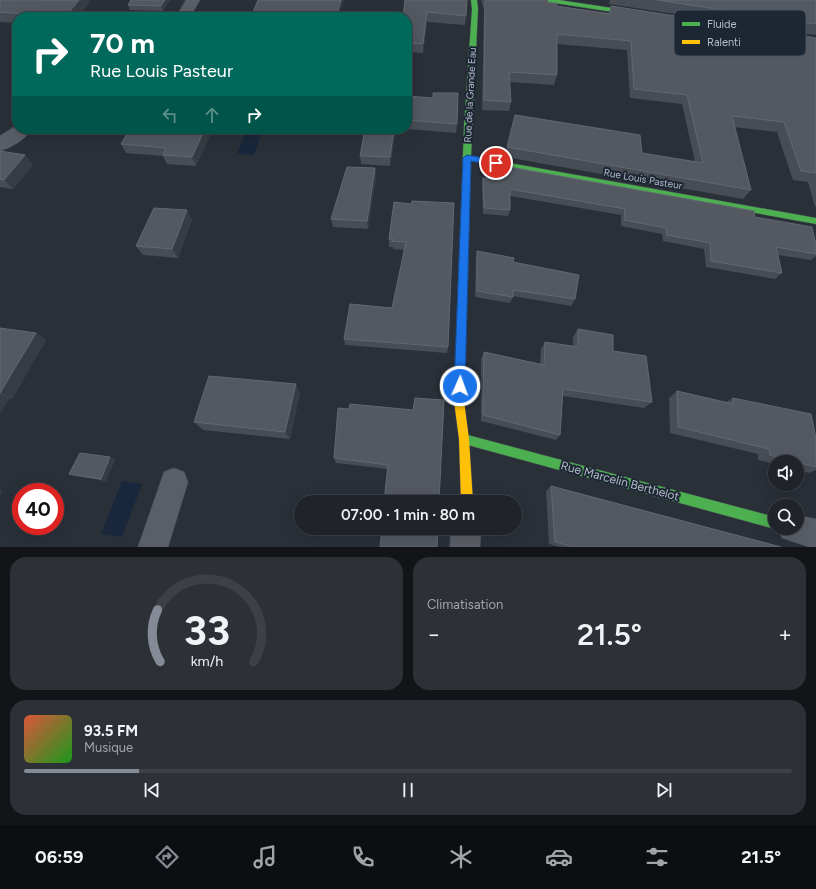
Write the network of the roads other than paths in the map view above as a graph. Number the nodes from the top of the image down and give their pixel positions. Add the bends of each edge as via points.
1 (192, 0) edge
2 (474, 0) edge
3 (548, 0) edge
4 (186, 12) edge
5 (650, 16) edge
6 (16, 134) edge
7 (0, 145) edge
8 (467, 158) junction
9 (816, 221) edge
10 (464, 439) junction
11 (174, 482) dead end
12 (466, 495) edge
13 (768, 521) edge
14 (804, 531) edge
15 (816, 534) edge
16 (466, 535) edge
17 (153, 547) edge
18 (466, 547) edge

1 - 4 street
2 - 8 street, Rue de la Grande Eau
3 - 5 street
6 - 7 street
8 - 9 street, Rue Louis Pasteur
8 - 10 street, Rue de la Grande Eau via 459,401
10 - 12 street, Rue de la Grande Eau
10 - 13 street, Rue Marcelin Berthelot
11 - 17 street
14 - 15 street
16 - 18 street

